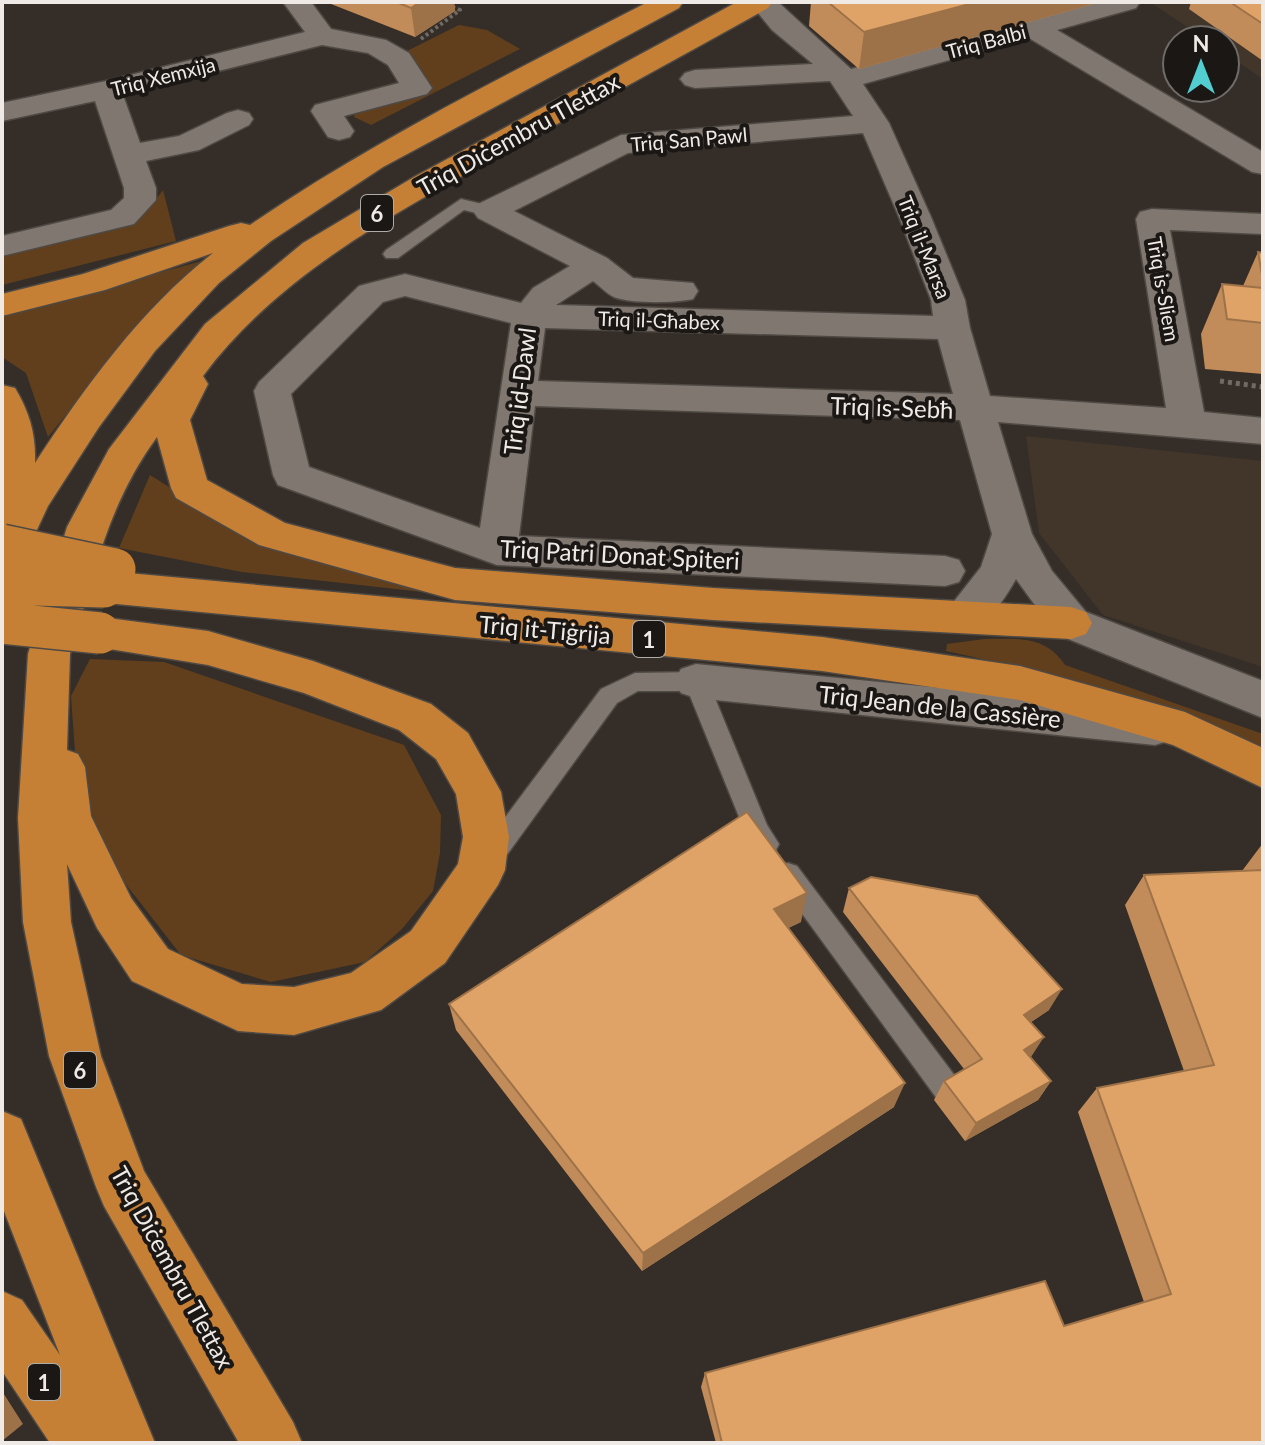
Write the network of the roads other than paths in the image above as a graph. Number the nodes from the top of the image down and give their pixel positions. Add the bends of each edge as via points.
1 (297, 2) edge
2 (669, 2) edge
3 (1126, 2) edge
4 (765, 8) edge
5 (1033, 28) junction
6 (322, 36) junction
7 (840, 76) junction
8 (695, 79) dead end
9 (106, 90) junction
10 (2, 112) edge
11 (238, 119) dead end
12 (874, 123) junction
13 (339, 131) dead end
14 (129, 155) junction
15 (1263, 165) edge
16 (489, 211) junction
17 (288, 212) junction
18 (1263, 224) edge
19 (2, 246) edge
20 (392, 254) dead end
21 (595, 265) junction
22 (371, 294) joint
23 (2, 305) edge
24 (950, 314) junction
25 (529, 316) junction
26 (217, 332) junction
27 (520, 393) junction
28 (2, 397) edge
29 (978, 410) junction
30 (1187, 422) junction
31 (1263, 431) edge
32 (1012, 534) junction
33 (2, 545) edge
34 (497, 550) junction
35 (2, 562) edge
36 (945, 571) dead end
37 (110, 578) junction
38 (2, 584) edge
39 (962, 618) junction
40 (2, 623) edge
41 (1071, 623) junction
42 (49, 654) junction
43 (696, 681) junction
44 (1263, 700) edge
45 (1185, 730) junction
46 (1263, 769) edge
47 (481, 870) junction
48 (948, 1090) edge
49 (2, 1138) edge
50 (2, 1320) edge
51 (85, 1443) edge
52 (125, 1443) edge
53 (272, 1443) edge

1 - 6 street
2 - 17 highway, Triq Diċembru Tlettax / 6
3 - 5 street, Triq Balbi
4 - 7 street, Triq il-Marsa
4 - 26 highway, Triq Diċembru Tlettax / 6 via 425,184 315,250
5 - 7 street, Triq Balbi
5 - 15 street
6 - 9 street, Triq Xemxija
6 - 13 street via 376,46 399,59 417,88 326,111
7 - 8 street, Triq Balbi
7 - 12 street, Triq il-Marsa
9 - 10 street, Triq Xemxija
9 - 14 street
11 - 14 street via 188,143
12 - 16 street, Triq San Pawl via 621,144
12 - 24 street, Triq il-Marsa
14 - 19 street via 145,186 140,200 122,217
16 - 20 lane, Triq San Pawl via 461,204
16 - 21 street, Triq il-Għabex
17 - 23 highway via 173,257
17 - 35 highway, Triq Diċembru Tlettax / 6 via 206,277 145,339 46,474
18 - 30 street, Triq is-Sliem via 1152,219
21 - 24 street, Triq il-Għabex via 625,289
21 - 25 street, Triq id-Dawl via 545,296
22 - 25 street, Triq il-Għabex via 405,285
22 - 34 street, Triq Patri Donat Spiteri via 272,391 292,475
24 - 25 street, Triq il-Għabex
24 - 29 street, Triq il-Marsa
25 - 27 street, Triq id-Dawl
26 - 39 highway via 171,420 190,488 273,535 455,584
26 - 42 highway, Triq Diċembru Tlettax / 6 via 128,449 87,527
27 - 29 street, Triq is-Sebħ
27 - 34 street, Triq id-Dawl
28 - 35 highway via 17,434 16,480
29 - 30 street, Triq is-Sebħ
29 - 32 street, Triq il-Marsa
30 - 31 street, Triq is-Sebħ
32 - 39 street via 999,573
32 - 41 street, Triq il-Marsa via 1038,582
33 - 37 highway, bridge
34 - 36 street, Triq Patri Donat Spiteri
37 - 38 highway, Triq it-Tiġrija / 1, bridge
37 - 45 highway, Triq it-Tiġrija / 1 via 268,603 822,654 1020,683
39 - 41 highway
40 - 47 highway, bridge via 208,648 313,678 415,717 452,746 478,792 486,837
41 - 44 street
42 - 47 highway via 68,816 114,913 150,965 238,1007 294,1011 363,993 428,947
42 - 53 highway, Triq Diċembru Tlettax / 6 via 41,818 47,922 75,1056 123,1187
43 - 45 street, Triq Jean de la Cassière
43 - 47 lane via 635,682 609,696
43 - 48 lane via 757,831
45 - 46 highway, Triq it-Tiġrija / 1
49 - 52 highway
50 - 51 highway, 1

